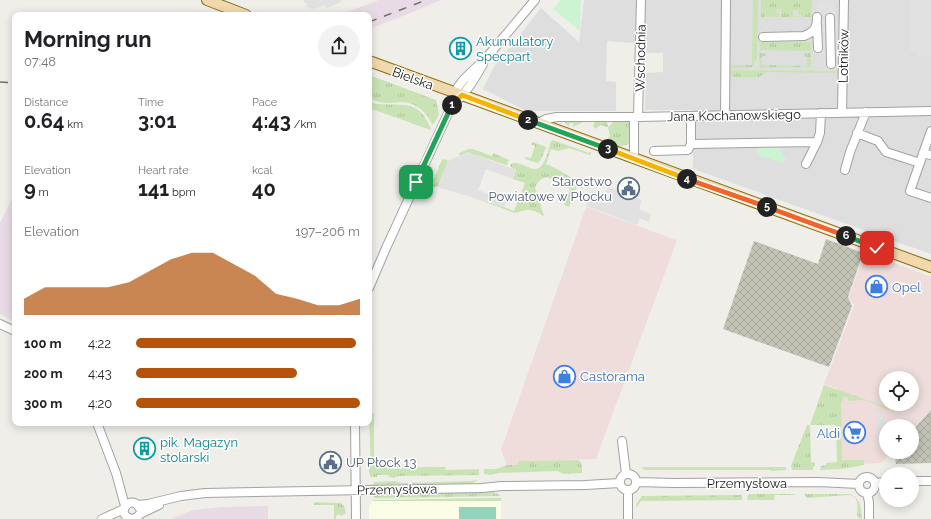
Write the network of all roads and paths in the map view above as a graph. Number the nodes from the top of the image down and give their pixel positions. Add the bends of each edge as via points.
1 (207, 0) edge
2 (535, 0) edge
3 (641, 0) edge
4 (726, 0) edge
5 (844, 0) edge
6 (238, 12) edge
7 (830, 18) dead end
8 (763, 37) dead end
9 (818, 48) dead end
10 (372, 63) edge
11 (831, 64) dead end
12 (459, 94) junction
13 (931, 111) edge
14 (866, 112) junction
15 (821, 113) junction
16 (842, 113) junction
17 (725, 115) junction
18 (690, 116) junction
19 (557, 117) junction
20 (636, 117) junction
21 (538, 123) junction
22 (551, 128) junction
23 (931, 131) edge
24 (857, 133) junction
25 (817, 142) junction
26 (691, 144) junction
27 (654, 150) dead end
28 (927, 154) edge
29 (634, 159) junction
30 (920, 163) junction
31 (806, 164) dead end
32 (845, 170) dead end
33 (931, 198) edge
34 (931, 267) edge
35 (372, 281) edge
36 (0, 324) edge
37 (12, 330) edge
38 (98, 426) edge
39 (355, 426) edge
40 (622, 441) dead end
41 (626, 474) junction
42 (919, 481) edge
43 (931, 481) edge
44 (636, 482) junction
45 (620, 483) junction
46 (875, 483) junction
47 (879, 483) edge
48 (859, 484) junction
49 (356, 490) junction
50 (628, 490) junction
51 (867, 493) junction
52 (131, 512) edge
53 (102, 519) edge
54 (112, 519) edge
55 (356, 519) edge
56 (628, 519) edge
57 (869, 519) edge

1 - 6 main road
2 - 12 street via 487,57 464,79 458,87
3 - 20 street, Wschodnia
4 - 17 street
5 - 16 street, Lotników
7 - 11 street
8 - 9 street via 804,36 812,32 817,21
10 - 12 main road, Bielska
12 - 21 main road, Bielska
12 - 35 street
13 - 14 street, Jana Kochanowskiego
14 - 16 street, Jana Kochanowskiego
14 - 24 street
15 - 16 street, Jana Kochanowskiego
15 - 17 street, Jana Kochanowskiego
15 - 25 street
17 - 18 street, Jana Kochanowskiego
18 - 20 street, Jana Kochanowskiego
18 - 26 street
19 - 20 street, Jana Kochanowskiego
19 - 21 street, Jana Kochanowskiego
19 - 22 street
20 - 29 street, Wschodnia
21 - 22 main road, Bielska
22 - 29 main road, Bielska
23 - 28 street
24 - 30 street via 878,141 886,152
24 - 32 street
25 - 26 street
25 - 31 street
26 - 27 street via 688,150
28 - 30 street
29 - 34 main road, Bielska
30 - 33 street via 910,191
36 - 37 street
38 - 52 street
39 - 49 street
40 - 41 street
41 - 44 street via 632,475
41 - 45 street
42 - 43 street
44 - 48 street, Przemysłowa
44 - 50 street via 634,488
45 - 49 street, Przemysłowa
45 - 50 street
46 - 47 street
46 - 48 street via 867,477 860,480
46 - 51 street via 874,490
48 - 51 street via 861,491
49 - 52 street, Przemysłowa via 205,493 181,496
49 - 55 street
50 - 56 street
51 - 57 street
52 - 53 street, Przemysłowa
52 - 54 street, Przemysłowa

